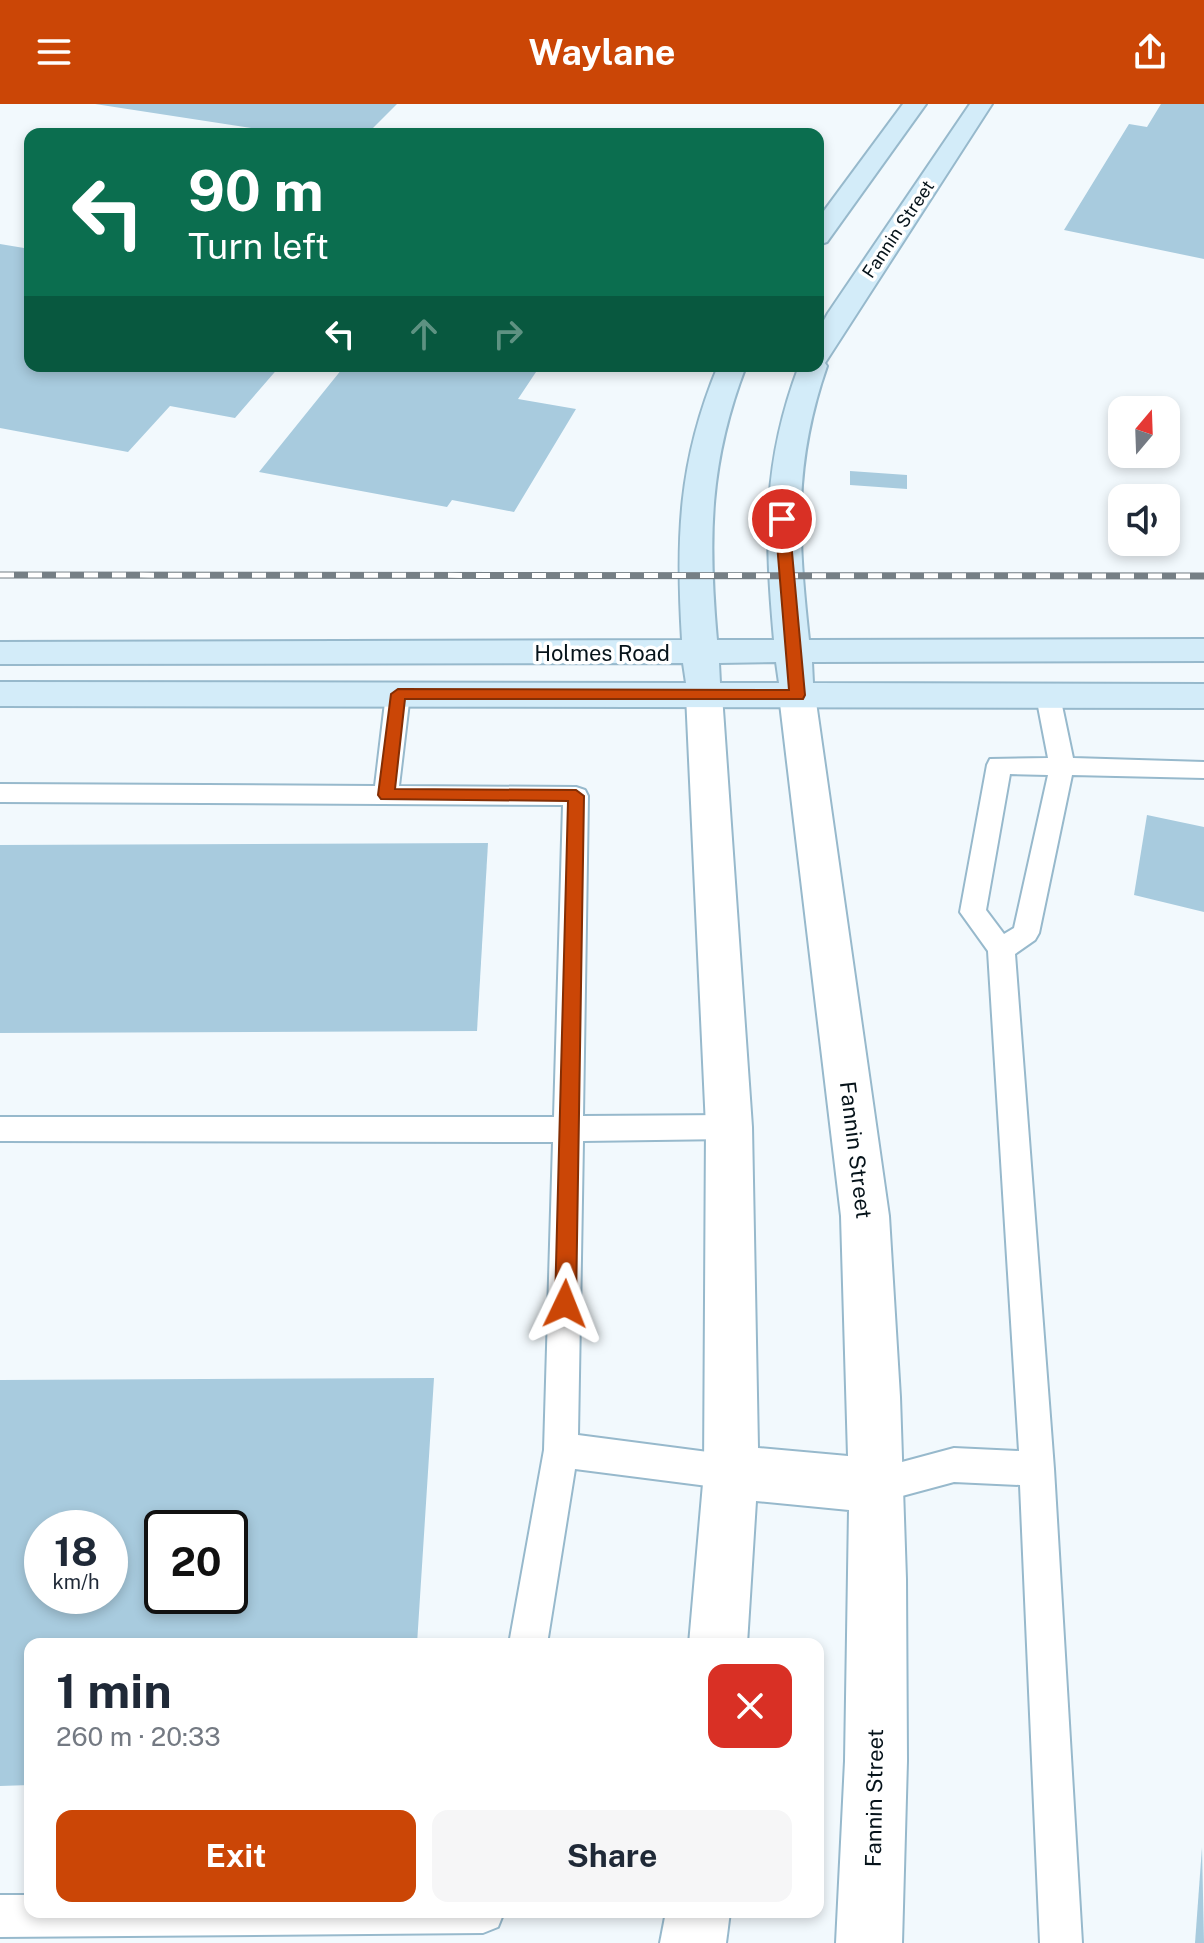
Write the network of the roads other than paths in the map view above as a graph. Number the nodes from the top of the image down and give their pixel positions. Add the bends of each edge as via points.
1 (915, 104) edge
2 (981, 104) edge
3 (853, 190) junction
4 (917, 201) junction
5 (824, 229) edge
6 (824, 345) edge
7 (730, 372) edge
8 (811, 372) edge
9 (1204, 650) edge
10 (794, 652) junction
11 (0, 653) edge
12 (702, 674) junction
13 (0, 694) edge
14 (398, 694) junction
15 (797, 695) junction
16 (1048, 696) junction
17 (1204, 696) edge
18 (1062, 766) junction
19 (1204, 770) edge
20 (0, 793) edge
21 (386, 795) junction
22 (1001, 949) junction
23 (729, 1127) junction
24 (0, 1129) edge
25 (570, 1130) junction
26 (561, 1450) junction
27 (1037, 1469) junction
28 (731, 1472) junction
29 (876, 1486) junction
30 (529, 1638) edge
31 (718, 1638) edge
32 (0, 1916) edge
33 (24, 1916) edge
34 (697, 1918) edge
35 (693, 1943) edge
36 (869, 1943) edge
37 (1061, 1943) edge

1 - 3 main road
2 - 4 main road, Fannin Street
3 - 4 main road
3 - 5 main road
4 - 6 main road, Fannin Street
7 - 12 main road via 709,426 694,509
8 - 10 main road, Fannin Street via 792,426 782,485
9 - 10 main road, Holmes Road
10 - 12 main road, Holmes Road
10 - 15 main road, Fannin Street
11 - 12 main road, Holmes Road
12 - 14 main road, Holmes Road
12 - 15 main road, Holmes Road
12 - 23 street
13 - 14 main road, Holmes Road
14 - 21 lane
15 - 16 main road, Holmes Road
15 - 29 street, Fannin Street via 865,1216
16 - 17 main road, Holmes Road
16 - 18 lane
18 - 19 lane
18 - 22 lane via 1026,933
18 - 22 lane via 999,765 973,912
20 - 21 lane
21 - 25 lane via 576,796
22 - 27 lane
23 - 25 lane
23 - 28 street
24 - 25 lane
25 - 26 lane
26 - 28 lane
26 - 30 lane
27 - 29 lane via 954,1465
27 - 37 lane
28 - 29 street
28 - 31 street
29 - 36 street, Fannin Street
32 - 33 lane
34 - 35 street

